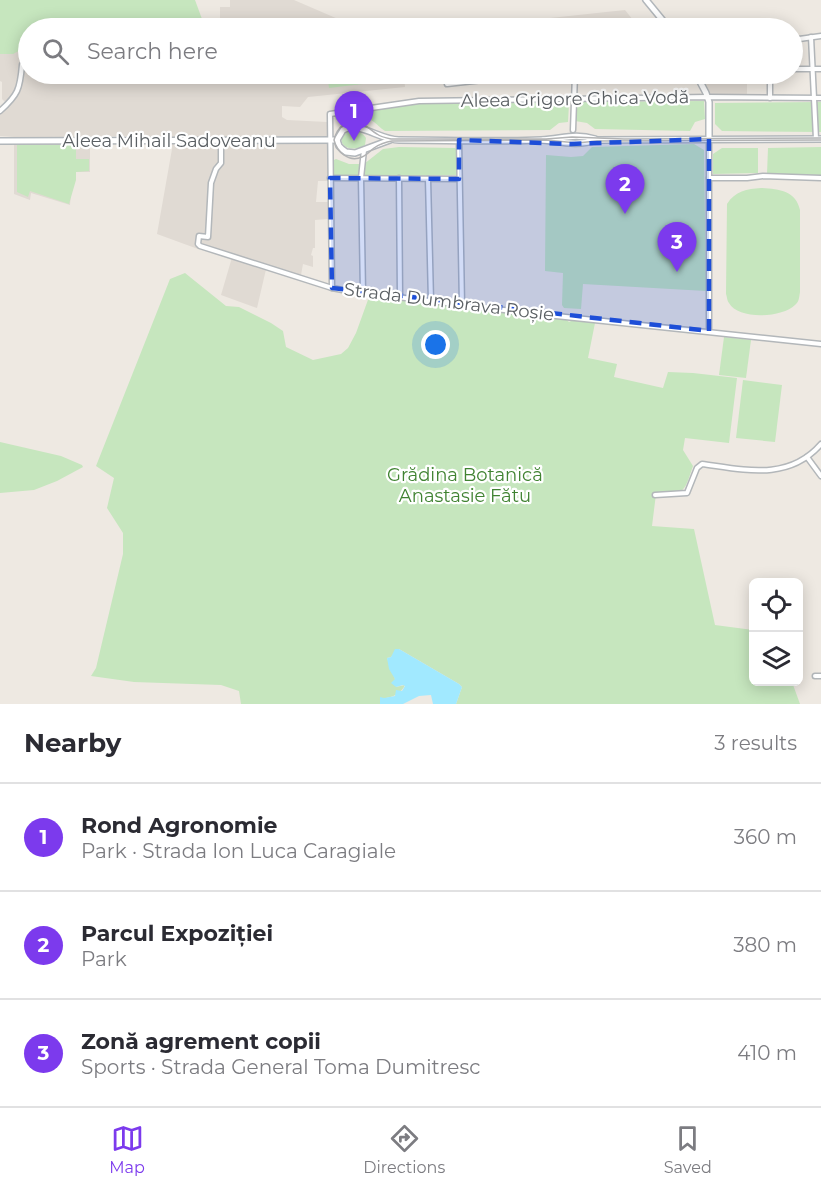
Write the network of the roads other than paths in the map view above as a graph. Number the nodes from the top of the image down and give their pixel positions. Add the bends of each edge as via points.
1 (646, 0) edge
2 (661, 18) edge
3 (821, 36) edge
4 (811, 37) junction
5 (803, 38) edge
6 (803, 69) edge
7 (812, 69) junction
8 (821, 69) edge
9 (21, 84) edge
10 (574, 84) edge
11 (701, 84) edge
12 (770, 84) edge
13 (708, 97) junction
14 (770, 98) junction
15 (814, 98) junction
16 (821, 98) edge
17 (573, 100) junction
18 (0, 111) edge
19 (573, 130) dead end
20 (365, 131) junction
21 (819, 139) edge
22 (330, 140) junction
23 (337, 140) junction
24 (391, 140) junction
25 (459, 140) junction
26 (709, 140) junction
27 (0, 141) edge
28 (221, 141) junction
29 (365, 150) junction
30 (330, 178) junction
31 (361, 178) junction
32 (399, 178) junction
33 (709, 178) junction
34 (821, 178) edge
35 (428, 179) junction
36 (459, 179) junction
37 (332, 288) junction
38 (363, 293) junction
39 (400, 297) junction
40 (431, 301) junction
41 (462, 305) junction
42 (709, 332) junction
43 (821, 344) edge
44 (821, 444) edge
45 (807, 458) junction
46 (821, 476) edge
47 (655, 495) dead end

1 - 2 main road
3 - 4 street
4 - 5 street
4 - 7 street
6 - 7 street
7 - 8 street
7 - 15 street
9 - 18 street
10 - 17 street
11 - 13 main road
12 - 14 street
13 - 14 street, Aleea Grigore Ghica Vodă
13 - 17 street, Aleea Grigore Ghica Vodă
13 - 26 main road
14 - 15 street, Aleea Grigore Ghica Vodă
15 - 16 street, Aleea Grigore Ghica Vodă
15 - 21 street
17 - 19 street
17 - 22 street, Aleea Grigore Ghica Vodă via 419,101 330,114
20 - 23 main road via 346,128
20 - 24 main road, Aleea Grigore Ghica Vodă
20 - 29 main road via 370,139
21 - 26 main road, Aleea Grigore Ghica Vodă
22 - 23 main road, Aleea Mihail Sadoveanu
22 - 28 main road, Aleea Mihail Sadoveanu
22 - 30 street
23 - 29 main road via 346,152
24 - 25 main road, Aleea Grigore Ghica Vodă
24 - 29 main road, Aleea Grigore Ghica Vodă
25 - 26 main road, Aleea Grigore Ghica Vodă via 579,136 597,140
25 - 36 street
26 - 33 street
27 - 28 main road, Aleea Mihail Sadoveanu
28 - 37 street, Strada Dumbrava Roșie via 220,163 211,183 208,237 199,236 198,244
29 - 31 street
30 - 31 street
30 - 37 street
31 - 32 street
31 - 38 street
32 - 35 street
32 - 39 street
33 - 34 street
33 - 42 street
35 - 36 street
35 - 40 street
36 - 41 street
37 - 38 street, Strada Dumbrava Roșie
38 - 39 street, Strada Dumbrava Roșie
39 - 40 street, Strada Dumbrava Roșie
40 - 41 street, Strada Dumbrava Roșie
41 - 42 street, Strada Dumbrava Roșie
42 - 43 street, Strada Dumbrava Roșie
44 - 45 street
45 - 46 street
45 - 47 street via 766,471 702,464 687,493

